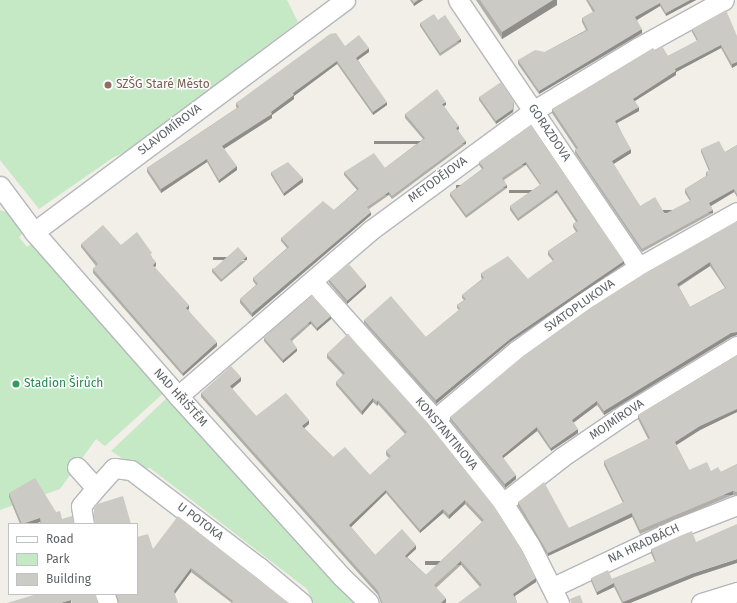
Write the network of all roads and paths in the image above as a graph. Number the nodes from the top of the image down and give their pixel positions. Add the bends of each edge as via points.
1 (345, 0) edge
2 (458, 0) edge
3 (724, 0) edge
4 (533, 111) junction
5 (0, 186) edge
6 (737, 212) edge
7 (34, 232) junction
8 (639, 266) junction
9 (312, 281) junction
10 (737, 346) edge
11 (178, 396) junction
12 (434, 419) junction
13 (77, 467) dead end
14 (96, 488) junction
15 (503, 502) junction
16 (737, 505) edge
17 (84, 523) edge
18 (737, 592) edge
19 (556, 595) edge
20 (302, 603) edge
21 (369, 603) edge
22 (701, 603) edge

1 - 7 street, SLAVOMÍROVA
2 - 4 street, GORAZDOVA
3 - 4 street, METODĚJOVA via 637,48
4 - 8 street, GORAZDOVA
4 - 9 street, METODĚJOVA via 371,230
5 - 7 street, NAD HŘIŠTĚM
6 - 8 street, SVATOPLUKOVA
7 - 11 street, NAD HŘIŠTĚM
8 - 12 street, SVATOPLUKOVA via 516,351
9 - 11 street, METODĚJOVA
9 - 12 street, KONSTANTINOVA
10 - 15 street, MOJMÍROVA via 625,414
11 - 21 street, NAD HŘIŠTĚM via 342,577
12 - 15 street, KONSTANTINOVA
13 - 14 street
14 - 17 street via 81,506
14 - 20 street, U POTOKA via 114,468 131,470
15 - 19 street, KONSTANTINOVA
16 - 19 street, NA HRADBÁCH via 678,528
18 - 22 street

